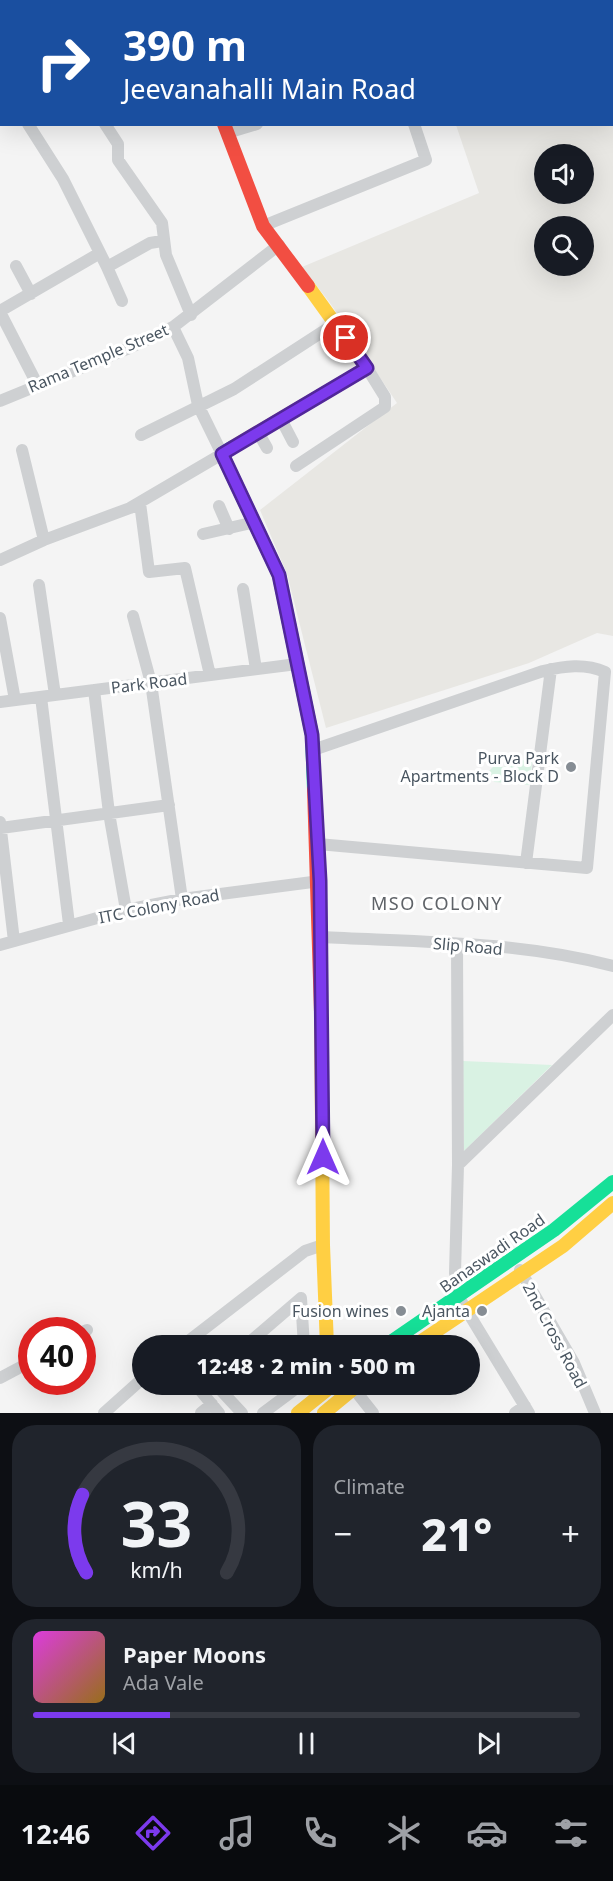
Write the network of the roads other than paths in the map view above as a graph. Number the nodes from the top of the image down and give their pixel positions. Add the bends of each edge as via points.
1 (29, 126) edge
2 (106, 126) edge
3 (245, 126) edge
4 (415, 126) edge
5 (226, 129) edge
6 (263, 226) junction
7 (162, 241) junction
8 (279, 245) junction
9 (100, 253) junction
10 (16, 267) dead end
11 (107, 267) junction
12 (31, 294) junction
13 (122, 301) dead end
14 (0, 311) edge
15 (191, 315) junction
16 (336, 323) junction
17 (173, 327) junction
18 (367, 368) junction
19 (37, 384) junction
20 (0, 401) edge
21 (198, 405) junction
22 (281, 419) junction
23 (258, 432) junction
24 (141, 435) dead end
25 (292, 442) dead end
26 (267, 448) dead end
27 (22, 450) dead end
28 (222, 454) junction
29 (296, 466) dead end
30 (140, 503) junction
31 (219, 506) dead end
32 (255, 522) junction
33 (228, 529) junction
34 (203, 534) dead end
35 (44, 540) junction
36 (0, 560) edge
37 (39, 585) dead end
38 (243, 589) dead end
39 (133, 616) dead end
40 (0, 618) edge
41 (297, 664) junction
42 (256, 669) junction
43 (551, 669) junction
44 (210, 675) junction
45 (151, 683) junction
46 (94, 690) junction
47 (55, 695) junction
48 (41, 697) junction
49 (15, 700) junction
50 (0, 702) edge
51 (313, 750) junction
52 (169, 805) junction
53 (110, 813) junction
54 (57, 820) junction
55 (0, 822) edge
56 (1, 828) edge
57 (318, 844) junction
58 (526, 863) junction
59 (3, 881) edge
60 (320, 881) junction
61 (182, 899) junction
62 (126, 910) junction
63 (69, 924) junction
64 (321, 937) junction
65 (14, 941) junction
66 (0, 945) edge
67 (457, 945) junction
68 (613, 966) edge
69 (613, 1015) edge
70 (458, 1165) junction
71 (613, 1182) edge
72 (613, 1203) edge
73 (323, 1245) junction
74 (513, 1258) junction
75 (522, 1273) junction
76 (458, 1296) junction
77 (466, 1310) junction
78 (196, 1335) edge
79 (259, 1335) edge
80 (303, 1335) edge
81 (327, 1335) edge
82 (401, 1335) edge
83 (430, 1335) edge
84 (18, 1368) edge
85 (0, 1378) edge
86 (132, 1388) edge
87 (204, 1395) edge
88 (225, 1395) edge
89 (287, 1395) edge
90 (320, 1395) edge
91 (347, 1395) edge
92 (362, 1395) edge
93 (215, 1408) edge
94 (523, 1411) edge
95 (104, 1413) edge
96 (201, 1413) edge
97 (242, 1413) edge
98 (263, 1413) edge
99 (298, 1413) edge
100 (324, 1413) edge
101 (373, 1413) edge
102 (595, 1413) edge

1 - 9 street via 63,179
2 - 7 street via 118,144 118,159 162,223
3 - 5 street
4 - 6 street via 426,160
5 - 6 street
6 - 8 street
7 - 11 street via 150,243
7 - 15 street
8 - 15 street, Rama Temple Street
8 - 16 street
9 - 11 street
9 - 12 street
10 - 12 street
11 - 13 street
12 - 14 street
14 - 19 street
15 - 17 street, Rama Temple Street
16 - 18 street
16 - 21 street via 234,389
17 - 19 street, Rama Temple Street via 127,350
17 - 21 street via 188,358
18 - 22 street
18 - 29 street via 385,397 385,407
19 - 20 street, Rama Temple Street
21 - 24 street
21 - 28 street
22 - 23 street
22 - 25 street
23 - 26 street
23 - 28 street
27 - 35 street
28 - 30 street
28 - 32 street
30 - 35 street
30 - 44 street via 149,572 185,568
31 - 33 street
32 - 33 street
32 - 41 street via 279,575
33 - 34 street
35 - 36 street
37 - 47 street
38 - 42 street
39 - 45 street
40 - 49 street
41 - 42 street, Park Road
41 - 51 street
42 - 44 street, Park Road
43 - 51 street
43 - 58 street
43 - 58 street via 594,667 605,672 587,868
44 - 45 street, Park Road
45 - 46 street, Park Road
45 - 52 street
46 - 47 street, Park Road
46 - 53 street
47 - 48 street, Park Road
48 - 49 street, Park Road
48 - 54 street
49 - 50 street, Park Road
51 - 57 street
52 - 53 street
52 - 61 street
53 - 54 street
53 - 62 street
54 - 56 street
54 - 63 street
55 - 56 street
56 - 59 street
57 - 58 street
57 - 60 street
59 - 65 street
60 - 61 street, ITC Colony Road
60 - 64 street
61 - 62 street, ITC Colony Road
62 - 63 street, ITC Colony Road
63 - 65 street, ITC Colony Road
64 - 67 street, Slip Road
64 - 73 street
65 - 66 street, ITC Colony Road
67 - 68 street, Slip Road via 579,957
67 - 70 street
69 - 70 street
70 - 76 street via 454,1273
71 - 74 street, Banaswadi Road
72 - 75 street, Banaswadi Road via 563,1246
73 - 78 street via 304,1251
73 - 81 street
74 - 75 street, 2nd Cross Road
74 - 76 street, Banaswadi Road
75 - 77 street, Banaswadi Road
75 - 102 street, 2nd Cross Road via 574,1363
76 - 77 street
76 - 82 street, Banaswadi Road
77 - 83 street, Banaswadi Road
77 - 94 street
79 - 80 street via 301,1298
84 - 85 street
86 - 95 street
87 - 93 street
88 - 97 street
89 - 98 street
90 - 99 street
91 - 100 street
92 - 101 street
93 - 96 street

